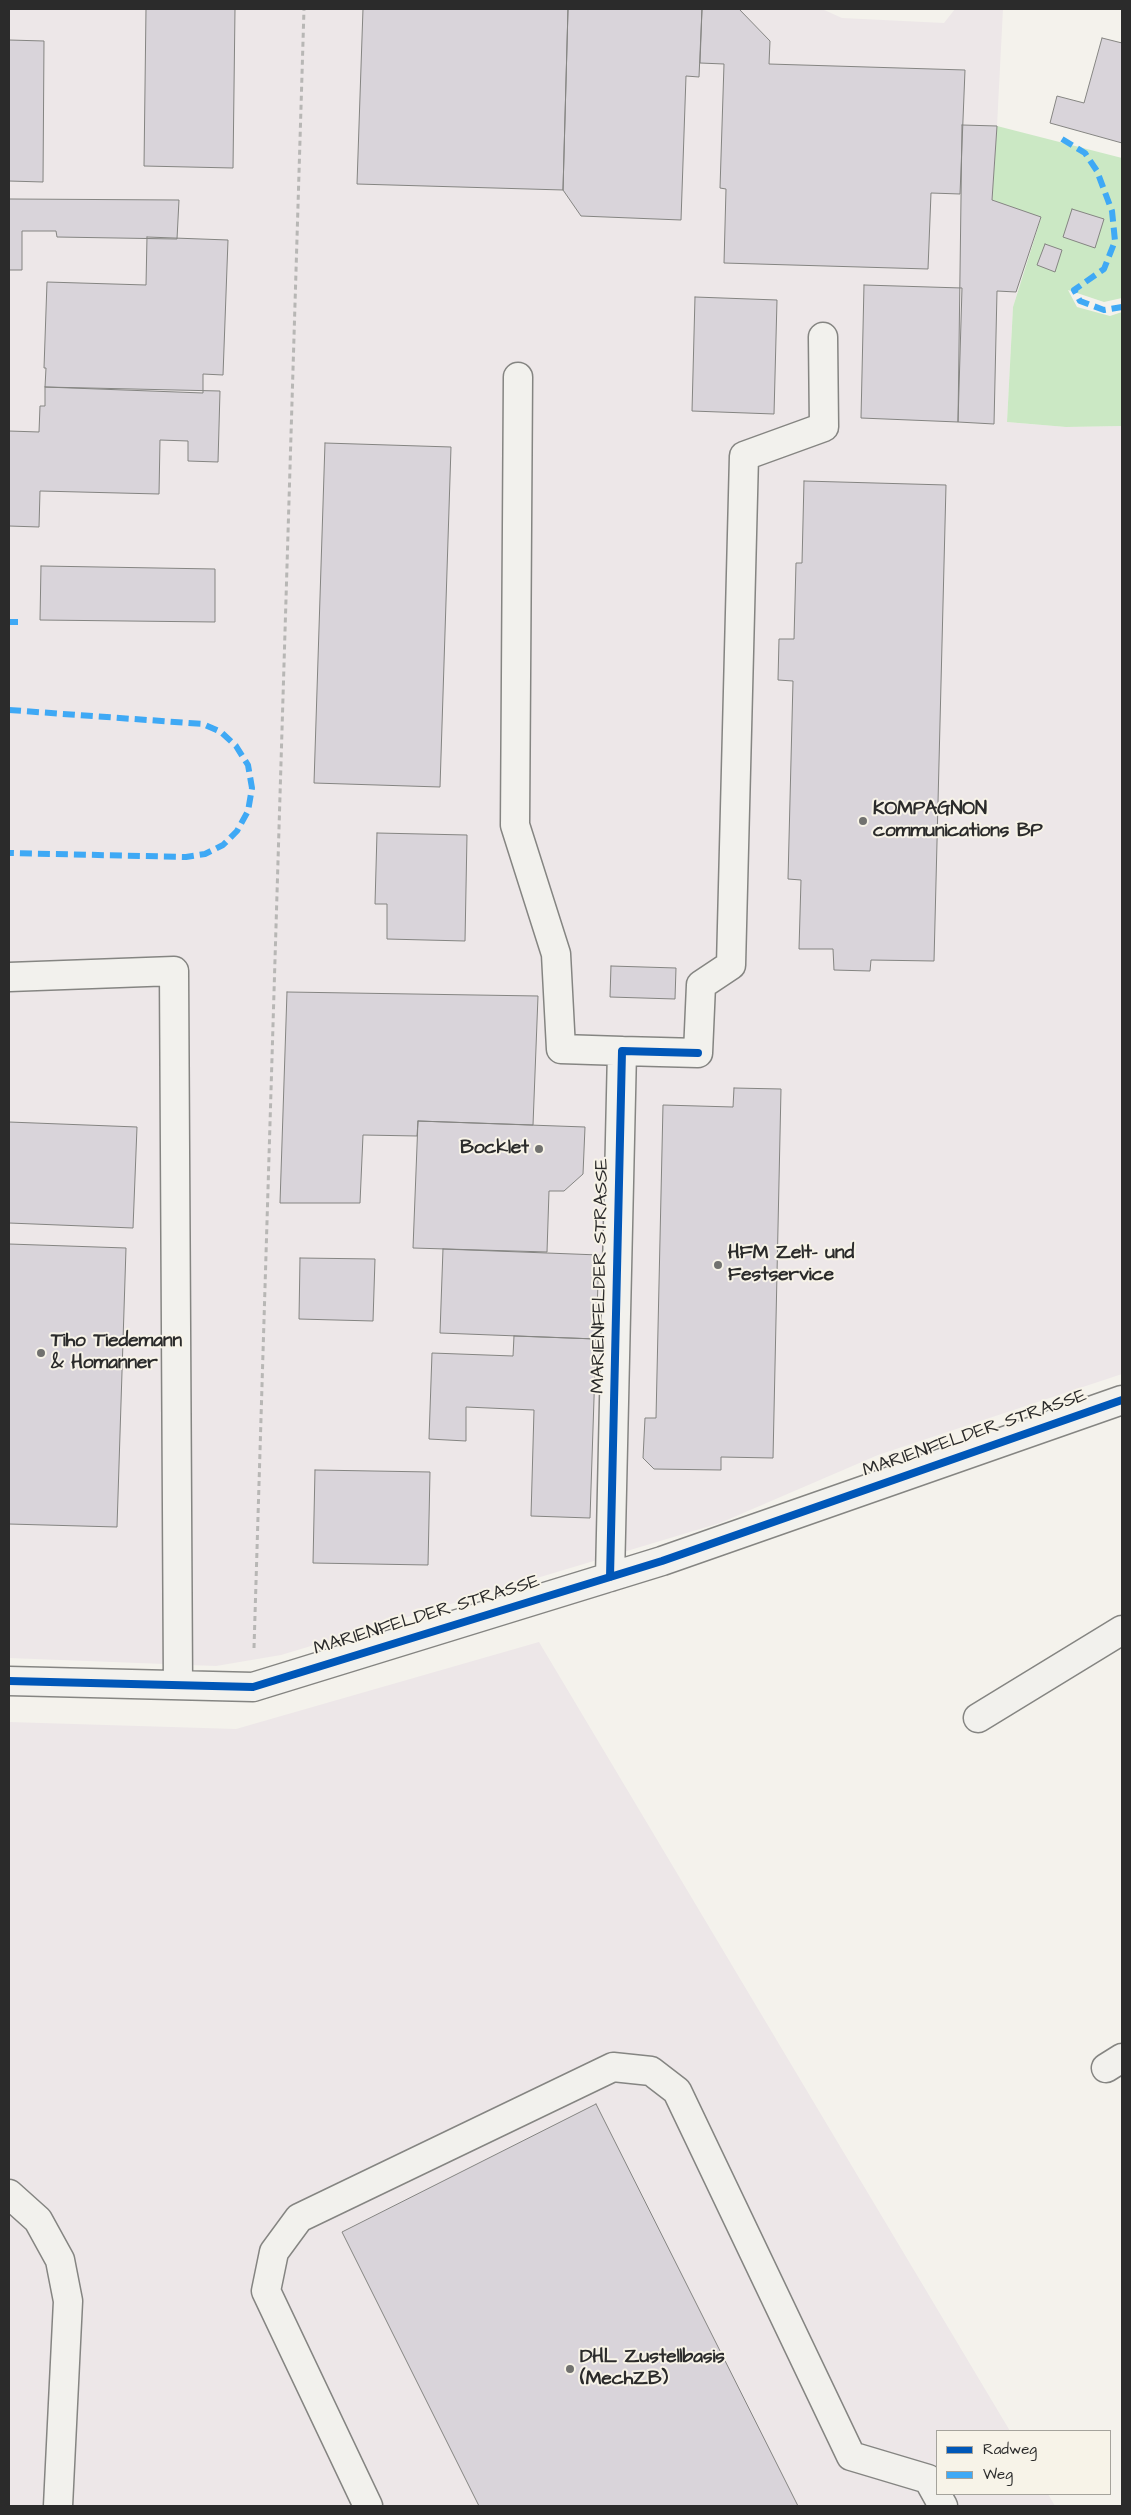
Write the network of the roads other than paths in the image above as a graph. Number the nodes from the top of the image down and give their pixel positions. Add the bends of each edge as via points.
1 (823, 337) dead end
2 (518, 378) dead end
3 (9, 978) edge
4 (622, 1051) junction
5 (1122, 1400) edge
6 (610, 1577) junction
7 (1122, 1630) edge
8 (9, 1681) edge
9 (178, 1685) junction
10 (978, 1718) dead end
11 (9, 2194) edge
12 (936, 2493) edge
13 (937, 2495) edge
14 (58, 2506) edge
15 (368, 2506) edge
16 (943, 2506) edge

1 - 4 street via 824,427 744,456 731,965 701,985 698,1053
2 - 4 street via 515,825 556,954 561,1049
3 - 9 street via 174,971
4 - 6 street, MARIENFELDER STRASSE
5 - 6 street, MARIENFELDER STRASSE
6 - 9 street, MARIENFELDER STRASSE via 252,1686
7 - 10 street
8 - 9 street, MARIENFELDER STRASSE
11 - 14 street via 38,2220 60,2260 68,2301
12 - 15 street via 928,2479 851,2456 677,2091 651,2070 613,2067 299,2218 274,2252 266,2291
13 - 16 street

